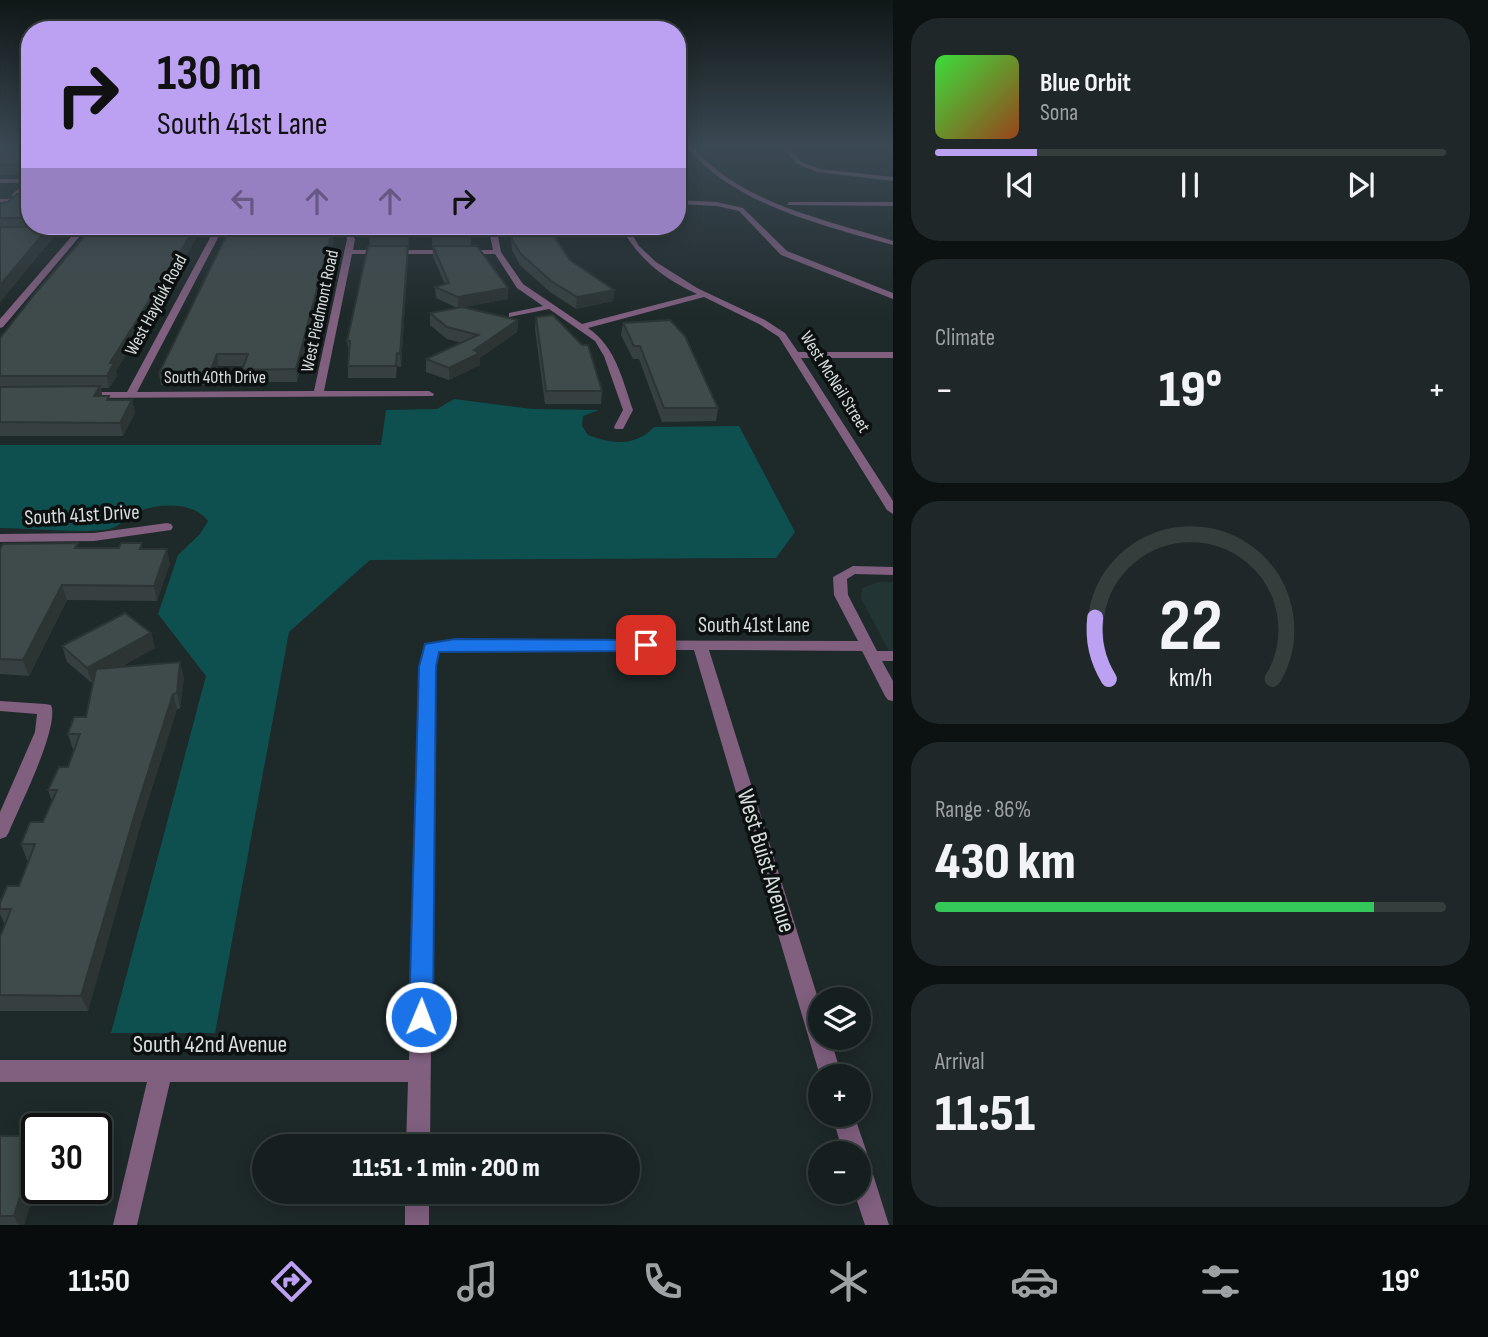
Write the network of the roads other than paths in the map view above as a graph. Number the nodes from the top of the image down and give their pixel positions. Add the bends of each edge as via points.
1 (722, 204) edge
2 (874, 204) edge
3 (777, 205) joint
4 (0, 234) edge
5 (21, 234) edge
6 (77, 235) edge
7 (215, 235) edge
8 (349, 235) edge
9 (494, 235) edge
10 (630, 235) edge
11 (893, 243) edge
12 (350, 252) junction
13 (497, 252) junction
14 (706, 294) junction
15 (893, 296) edge
16 (548, 307) junction
17 (512, 315) dead end
18 (0, 325) edge
19 (581, 327) junction
20 (796, 355) junction
21 (893, 355) edge
22 (78, 394) edge
23 (429, 394) dead end
24 (130, 395) junction
25 (318, 395) junction
26 (618, 427) dead end
27 (893, 510) edge
28 (167, 527) dead end
29 (0, 538) edge
30 (893, 571) edge
31 (701, 645) junction
32 (870, 651) junction
33 (893, 656) edge
34 (893, 696) edge
35 (0, 705) edge
36 (0, 832) edge
37 (827, 1064) edge
38 (161, 1070) junction
39 (420, 1070) junction
40 (0, 1071) edge
41 (418, 1134) edge
42 (417, 1204) edge
43 (870, 1204) edge
44 (125, 1225) edge
45 (417, 1225) edge
46 (877, 1225) edge

1 - 15 street via 748,213 784,253
2 - 3 street
3 - 11 street
4 - 5 street
6 - 18 street
7 - 24 street, West Hayduk Road
8 - 12 street, West Piedmont Road
9 - 13 street
10 - 14 street, West McNeil Street via 645,259
12 - 13 street
12 - 25 street, West Piedmont Road
13 - 16 street via 520,286
14 - 19 street
14 - 20 street, West McNeil Street via 763,319
16 - 17 street
16 - 19 street
19 - 26 street via 598,339 610,356 628,410
20 - 21 street
20 - 27 street, West McNeil Street
22 - 24 street, South 40th Drive
23 - 25 street, South 40th Drive
24 - 25 street, South 40th Drive
28 - 29 street, South 41st Drive via 94,537
30 - 32 street via 853,570 840,578 842,595
31 - 32 street, South 41st Lane
31 - 37 street, West Buist Avenue
31 - 39 street, South 41st Lane via 431,648
32 - 33 street, South 41st Lane
32 - 34 street
35 - 36 street via 45,709 43,732
38 - 39 street, South 42nd Avenue
38 - 40 street, South 42nd Avenue
38 - 44 street
39 - 41 street
42 - 45 street
43 - 46 street

